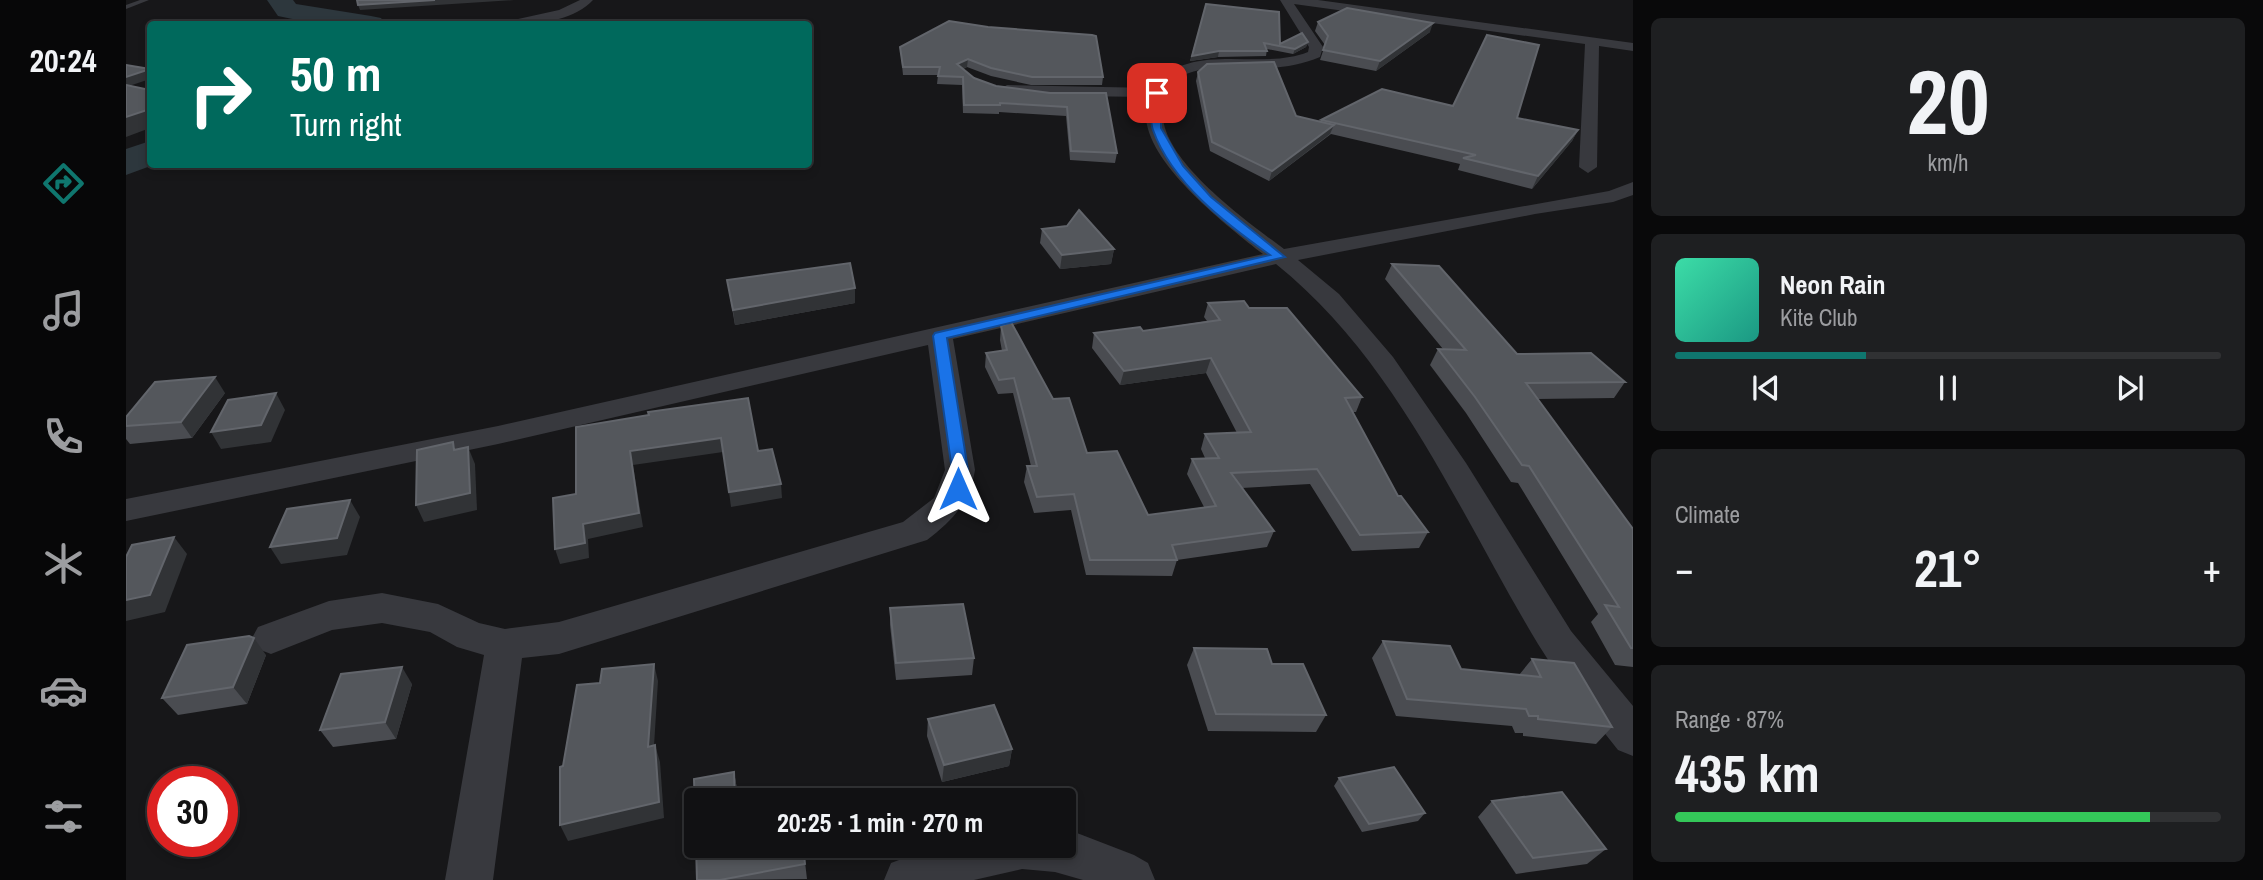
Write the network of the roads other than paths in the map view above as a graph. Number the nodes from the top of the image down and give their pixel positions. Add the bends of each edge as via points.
1 (146, 0) edge
2 (587, 0) edge
3 (1286, 0) edge
4 (1292, 0) edge
5 (126, 6) edge
6 (526, 21) edge
7 (1592, 41) junction
8 (1633, 47) edge
9 (988, 86) edge
10 (1157, 93) junction
11 (1588, 167) dead end
12 (1633, 188) edge
13 (1279, 257) junction
14 (940, 336) junction
15 (126, 510) edge
16 (271, 638) dead end
17 (505, 645) junction
18 (1633, 737) edge
19 (469, 880) edge
20 (908, 880) edge
21 (1131, 880) edge

1 - 5 lane
2 - 6 street via 566,12
3 - 10 street via 1316,47 1315,54 1288,64 1186,68 1172,73
4 - 7 street
7 - 8 street
7 - 11 street
9 - 10 street via 1029,92
10 - 13 street via 1156,128 1179,168 1208,199
12 - 13 street via 1613,196
13 - 14 street
13 - 18 street via 1320,287 1360,329 1441,449 1563,650
14 - 15 street via 498,435
14 - 17 street via 960,470 958,489 941,513 915,531 559,638
16 - 17 street via 329,616 382,607 438,619 470,636
17 - 19 street
20 - 21 street via 1007,848 1044,848 1080,856

